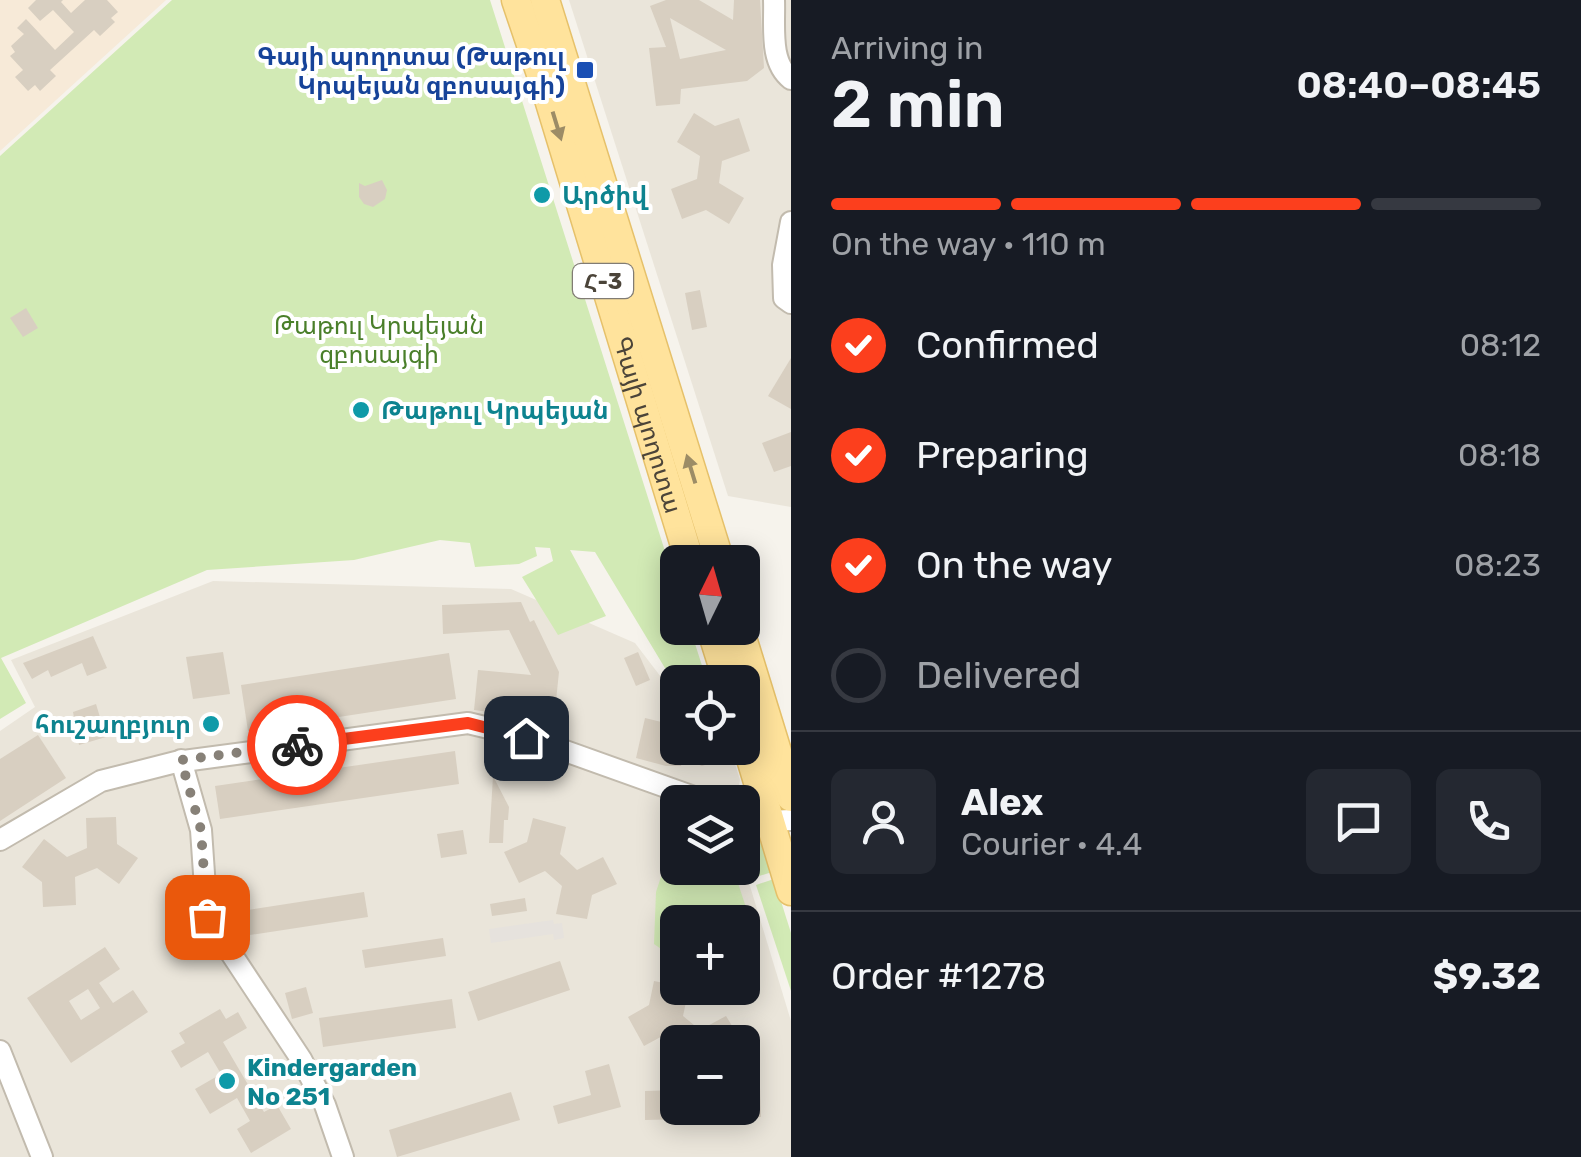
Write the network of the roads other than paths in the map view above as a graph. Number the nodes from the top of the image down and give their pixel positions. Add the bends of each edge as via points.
1 (516, 0) edge
2 (546, 0) edge
3 (774, 0) edge
4 (791, 80) edge
5 (791, 222) edge
6 (791, 304) edge
7 (685, 545) edge
8 (715, 545) edge
9 (744, 645) edge
10 (181, 760) junction
11 (758, 765) edge
12 (660, 785) edge
13 (791, 797) edge
14 (781, 821) edge
15 (0, 840) edge
16 (791, 891) edge
17 (0, 1051) edge
18 (42, 1157) edge
19 (342, 1157) edge

1 -> 7 main road, Գայի պողոտա / Հ-3
8 -> 2 main road, Գայի պողոտա / Հ-3
3 - 4 street via 777,61
5 - 6 street via 783,265 784,298
9 - 13 main road
10 - 12 street via 468,723
10 - 15 street via 101,781
10 - 19 street via 201,830 207,917 301,1058
11 - 14 main road
14 - 16 main road
17 - 18 street

